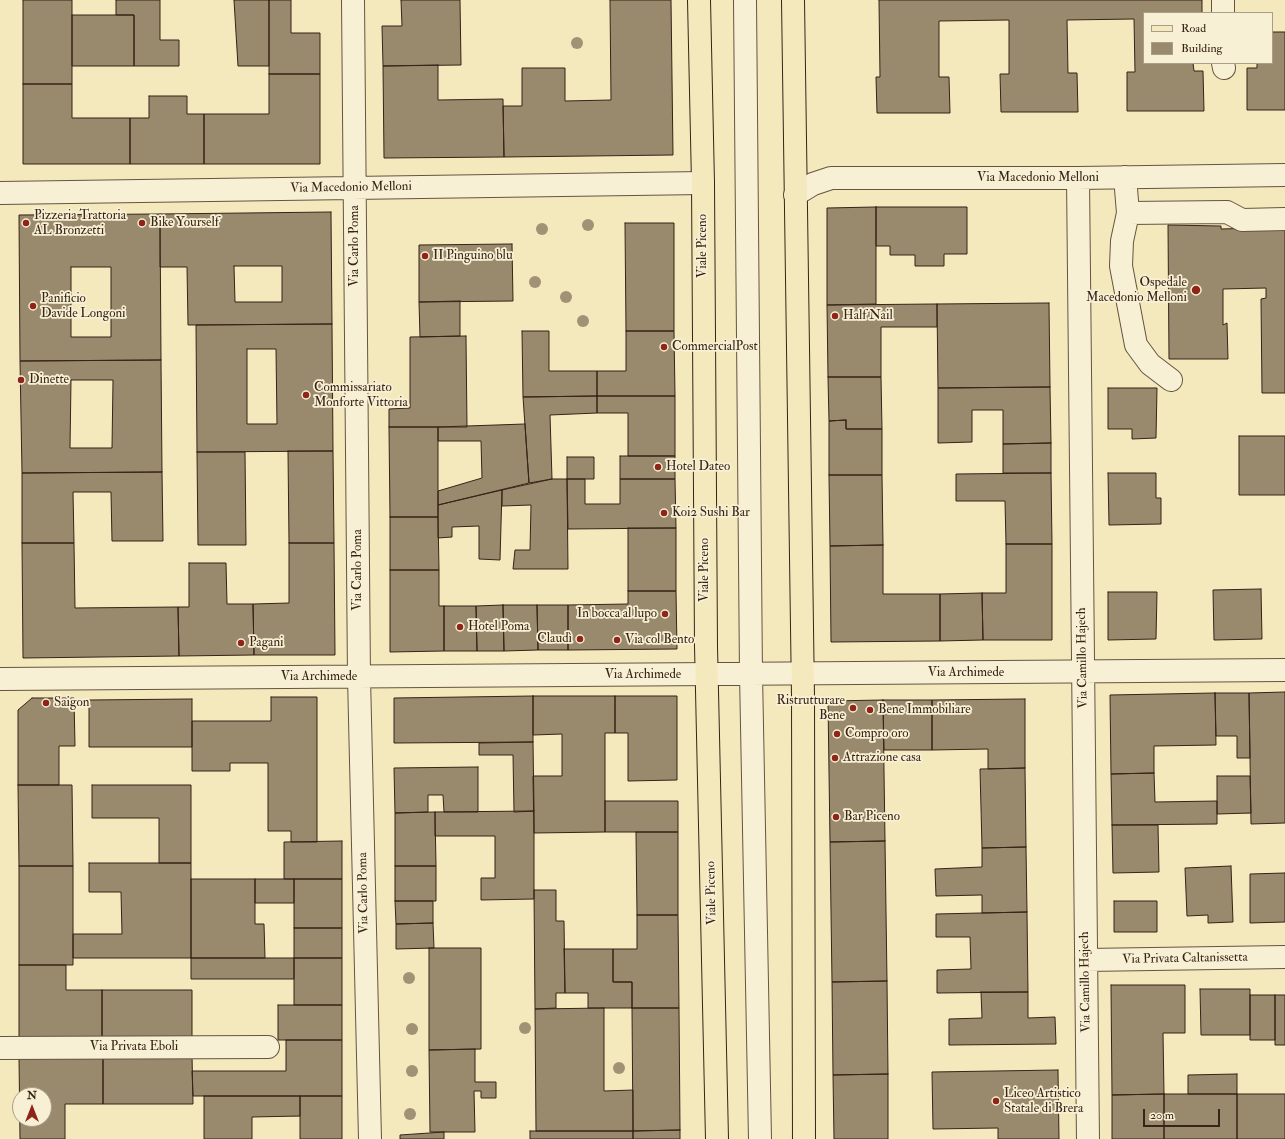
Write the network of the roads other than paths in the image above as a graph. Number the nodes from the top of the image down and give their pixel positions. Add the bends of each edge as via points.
1 (353, 0) edge
2 (699, 0) edge
3 (745, 0) edge
4 (793, 0) edge
5 (1222, 0) edge
6 (1223, 12) edge
7 (1285, 175) edge
8 (1125, 177) junction
9 (1078, 178) junction
10 (703, 183) junction
11 (355, 188) junction
12 (0, 193) edge
13 (795, 195) junction
14 (1128, 213) junction
15 (1285, 220) edge
16 (1171, 380) dead end
17 (1285, 670) edge
18 (1083, 672) junction
19 (707, 674) junction
20 (751, 674) junction
21 (802, 674) junction
22 (359, 677) junction
23 (0, 679) edge
24 (1285, 958) edge
25 (1086, 960) junction
26 (268, 1047) dead end
27 (0, 1048) edge
28 (370, 1139) edge
29 (717, 1139) edge
30 (760, 1139) edge
31 (804, 1139) edge
32 (1088, 1139) edge

1 - 11 street, Via Carlo Poma
2 - 10 main road, Viale Piceno
3 - 20 street
4 - 13 main road
5 - 6 street
7 - 8 street, Via Macedonio Melloni
8 - 9 street, Via Macedonio Melloni
8 - 14 street
9 - 13 street, Via Macedonio Melloni via 831,178 813,184
9 - 18 street, Via Camillo Hajech
10 - 11 street, Via Macedonio Melloni
10 - 19 main road, Viale Piceno
11 - 12 street, Via Macedonio Melloni
11 - 22 street, Via Carlo Poma
13 - 21 main road
14 - 15 street via 1227,212 1242,220
14 - 16 street via 1122,241 1121,266 1136,345 1150,364
17 - 18 street, Via Archimede
18 - 21 street, Via Archimede
18 - 25 street, Via Camillo Hajech
19 - 20 street, Via Archimede
19 - 22 street, Via Archimede
19 - 29 main road, Viale Piceno
20 - 21 street, Via Archimede
20 - 30 street
21 - 31 main road
22 - 23 street, Via Archimede
22 - 28 street, Via Carlo Poma
24 - 25 street, Via Privata Caltanissetta
25 - 32 street, Via Camillo Hajech
26 - 27 street, Via Privata Eboli

